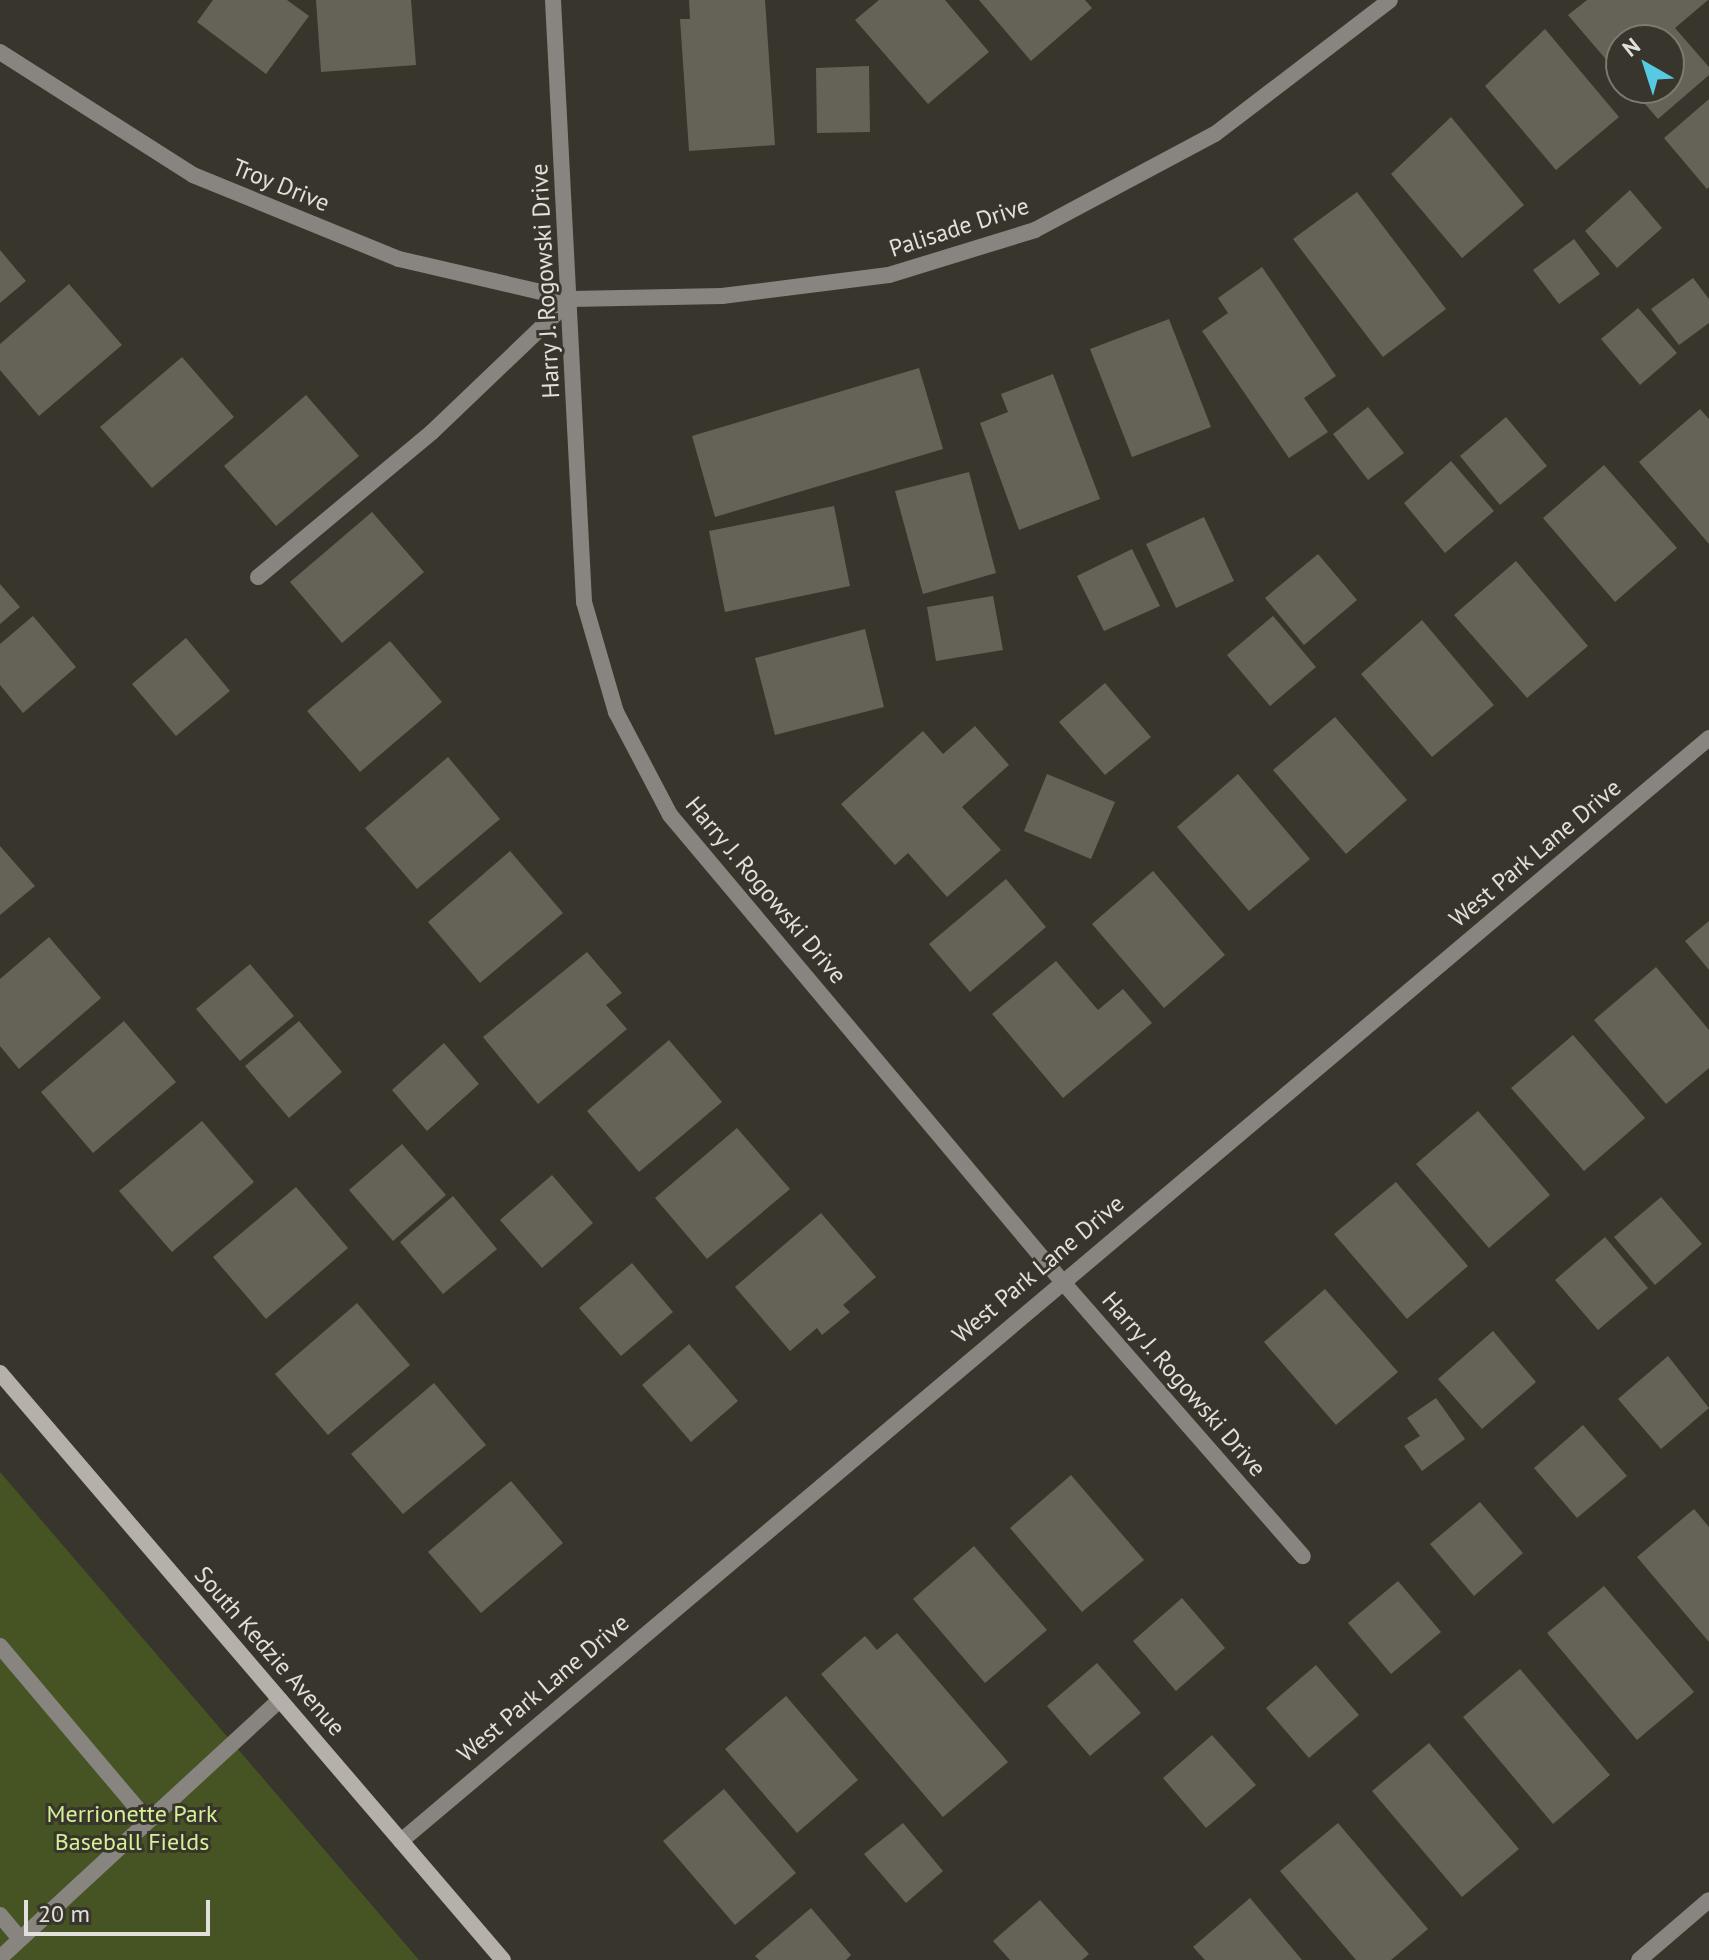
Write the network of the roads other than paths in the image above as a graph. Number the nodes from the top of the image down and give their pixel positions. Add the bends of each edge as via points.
1 (553, 0) edge
2 (1390, 0) edge
3 (0, 52) edge
4 (571, 299) junction
5 (258, 577) dead end
6 (1709, 738) edge
7 (1061, 1280) junction
8 (0, 1373) edge
9 (1303, 1556) dead end
10 (0, 1646) edge
11 (280, 1700) junction
12 (148, 1821) junction
13 (401, 1841) junction
14 (1709, 1900) edge
15 (0, 1915) edge
16 (20, 1939) junction
17 (0, 1958) edge
18 (503, 1960) edge
19 (1639, 1960) edge

1 - 4 street, Harry J. Rogowski Drive
2 - 4 street, Palisade Drive via 1215,134 1035,230 889,275 722,296
3 - 4 street, Troy Drive via 193,175 399,259
4 - 5 street via 432,432
4 - 7 street, Harry J. Rogowski Drive via 584,602 616,712 670,815
6 - 7 street, West Park Lane Drive
7 - 9 street, Harry J. Rogowski Drive
7 - 13 street, West Park Lane Drive
8 - 11 main road, South Kedzie Avenue
10 - 12 street
11 - 12 street
11 - 13 main road, South Kedzie Avenue
12 - 16 street
13 - 18 main road, South Kedzie Avenue
14 - 19 street
15 - 16 street
16 - 17 street

